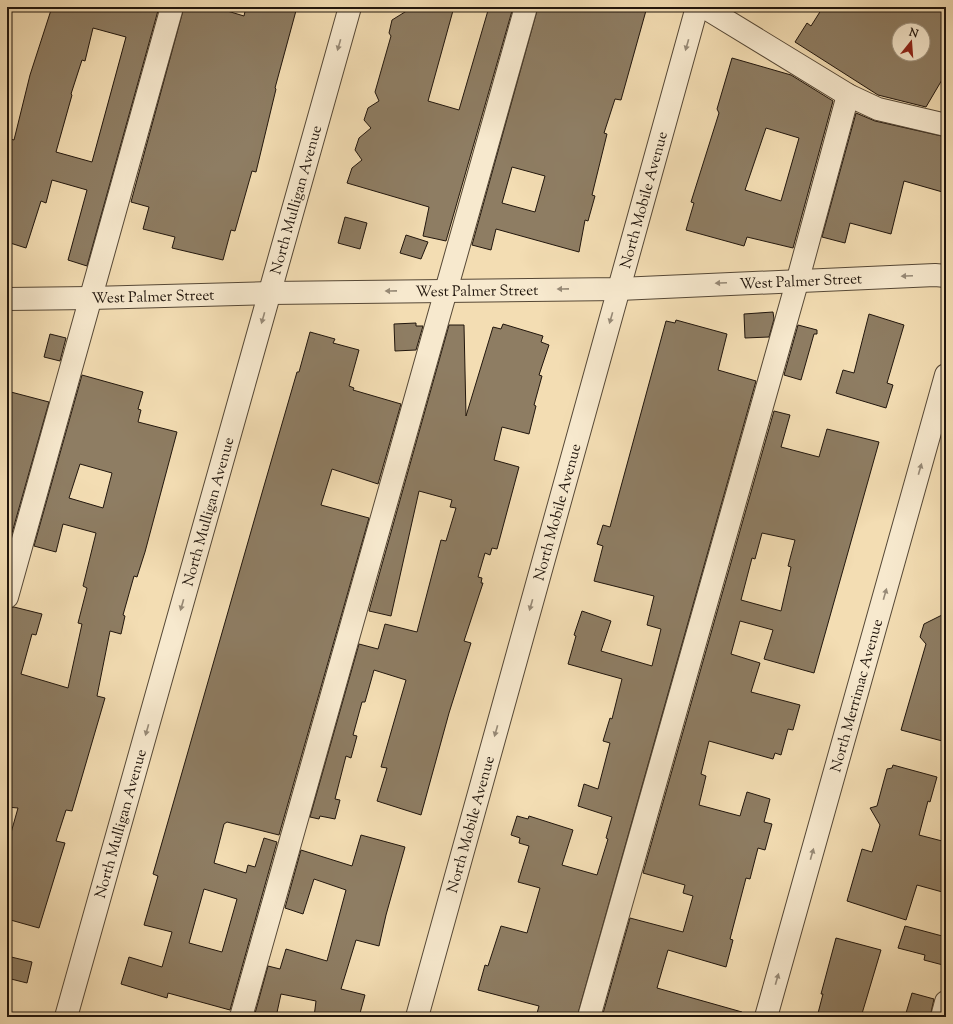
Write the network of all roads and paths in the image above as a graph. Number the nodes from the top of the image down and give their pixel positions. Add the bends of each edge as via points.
1 (172, 7) edge
2 (350, 7) edge
3 (526, 7) edge
4 (698, 7) edge
5 (704, 7) edge
6 (848, 95) junction
7 (946, 125) edge
8 (946, 276) edge
9 (798, 279) junction
10 (619, 289) junction
11 (445, 291) junction
12 (270, 293) junction
13 (7, 298) edge
14 (91, 298) junction
15 (946, 375) edge
16 (7, 597) edge
17 (946, 1002) edge
18 (66, 1017) edge
19 (241, 1017) edge
20 (417, 1017) edge
21 (589, 1017) edge
22 (766, 1017) edge
23 (942, 1017) edge

1 - 14 street
2 -> 12 street, North Mulligan Avenue
3 - 11 street
4 -> 10 street, North Mobile Avenue
5 - 6 street
6 - 7 street via 878,109
6 - 9 street
8 -> 9 street, West Palmer Street
9 -> 10 street, West Palmer Street
9 - 21 street
10 -> 11 street, West Palmer Street
10 -> 20 street, North Mobile Avenue
11 -> 12 street, West Palmer Street
11 - 19 street
12 - 14 street, West Palmer Street
12 -> 18 street, North Mulligan Avenue
13 - 14 street, West Palmer Street
14 - 16 street
22 -> 15 street, North Merrimac Avenue
17 - 23 street

